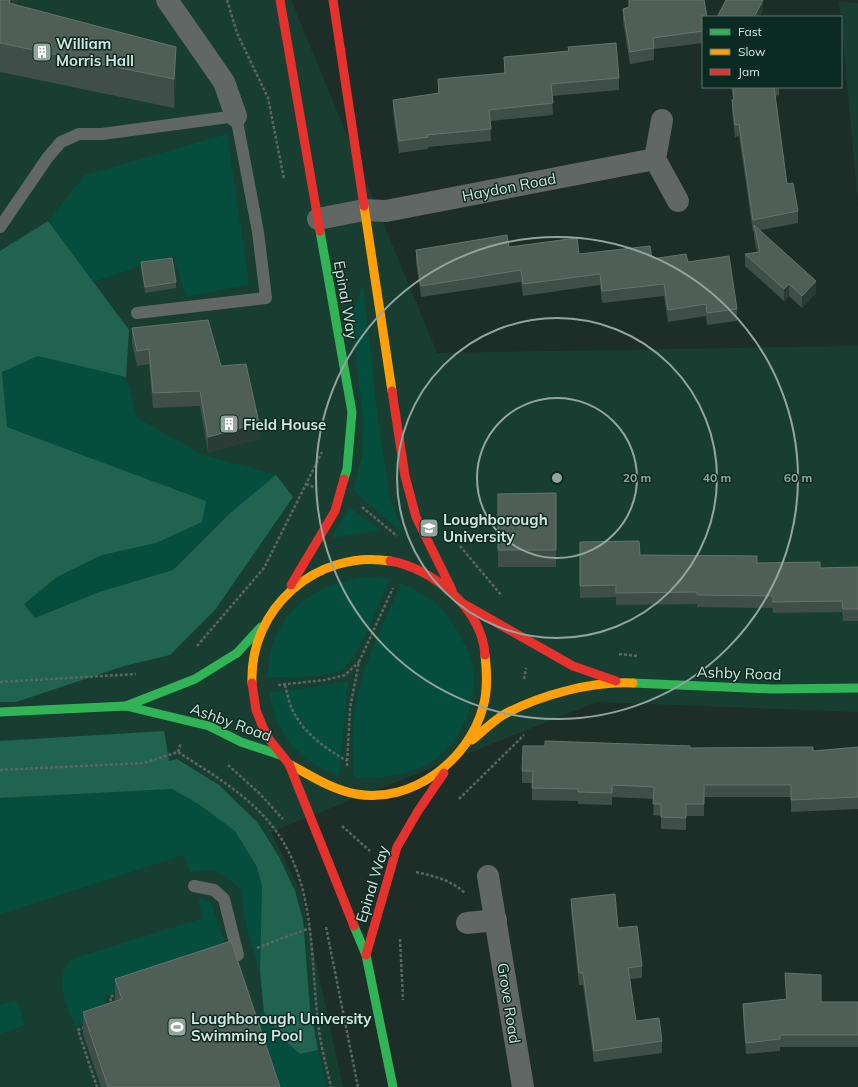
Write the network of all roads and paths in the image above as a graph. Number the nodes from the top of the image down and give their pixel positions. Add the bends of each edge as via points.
1 (167, 0) edge
2 (227, 0) edge
3 (280, 0) edge
4 (333, 0) edge
5 (236, 116) junction
6 (662, 120) dead end
7 (654, 159) junction
8 (285, 184) dead end
9 (678, 201) dead end
10 (364, 210) junction
11 (318, 219) junction
12 (0, 227) edge
13 (137, 313) dead end
14 (324, 448) dead end
15 (361, 506) dead end
16 (397, 537) dead end
17 (456, 542) dead end
18 (396, 581) dead end
19 (286, 593) junction
20 (455, 595) junction
21 (505, 600) dead end
22 (462, 603) junction
23 (262, 627) junction
24 (197, 647) dead end
25 (611, 653) dead end
26 (641, 656) dead end
27 (359, 662) junction
28 (138, 674) dead end
29 (0, 682) edge
30 (619, 682) junction
31 (285, 685) junction
32 (273, 686) dead end
33 (858, 688) edge
34 (126, 706) junction
35 (0, 712) edge
36 (528, 730) dead end
37 (467, 745) junction
38 (280, 755) junction
39 (347, 761) junction
40 (451, 763) junction
41 (226, 764) dead end
42 (289, 764) junction
43 (346, 769) dead end
44 (0, 770) edge
45 (456, 802) dead end
46 (287, 825) dead end
47 (319, 837) junction
48 (392, 862) junction
49 (488, 876) dead end
50 (194, 886) dead end
51 (468, 895) dead end
52 (496, 920) junction
53 (467, 923) dead end
54 (326, 925) dead end
55 (310, 928) junction
56 (238, 955) joint
57 (366, 955) junction
58 (125, 992) edge
59 (113, 1010) edge
60 (93, 1025) edge
61 (97, 1087) edge
62 (331, 1087) edge
63 (358, 1087) edge
64 (393, 1087) edge
65 (523, 1087) edge

1 - 5 street via 224,82
2 - 8 path via 237,33 268,98
3 - 11 main road, Epinal Way
4 - 10 main road, Epinal Way
5 - 12 lane via 102,134 79,134 61,142
5 - 13 lane via 258,232 266,298
6 - 7 street
7 - 9 street
7 - 10 street, Haydon Road via 386,211
10 - 11 street, Haydon Road
10 - 20 main road, Epinal Way via 405,476 416,517
11 - 19 main road, Epinal Way via 352,412 347,469 334,511
14 - 24 path via 264,568
15 - 16 path
17 - 21 path
18 - 27 path
19 - 20 main road via 304,578 324,568 346,561 369,558 400,563 431,576
19 - 23 main road
20 - 22 main road
22 - 30 main road, Ashby Road via 573,666
22 - 37 main road via 471,616 482,642 488,669 486,697 479,723
23 - 34 main road, Ashby Road via 237,653 195,679
23 - 38 main road via 251,668 252,695 263,730
25 - 26 path
27 - 31 path via 345,675
27 - 39 path via 350,708
28 - 29 path
30 - 33 main road, Ashby Road via 771,689
30 - 37 main road, Ashby Road via 554,692 502,716
31 - 32 path
31 - 39 path via 292,709 306,731 326,749
34 - 35 main road, Ashby Road
34 - 38 main road, Ashby Road via 209,726 241,742
36 - 45 path
37 - 40 main road
38 - 42 main road
39 - 43 path
40 - 42 main road via 431,778 410,788 389,794 363,796 346,792
40 - 48 main road, Epinal Way via 418,810 397,847
41 - 46 path via 260,794
42 - 47 main road, Epinal Way
44 - 55 path via 144,763 178,752 222,779 273,827 290,854 305,892
47 - 48 path via 340,824 375,856
47 - 57 main road, Epinal Way
48 - 51 path via 410,870 438,876 457,885
48 - 57 main road, Epinal Way
49 - 52 street, Grove Road
50 - 56 lane via 214,890 224,899
52 - 53 street
52 - 65 street, Grove Road
54 - 63 path
55 - 56 path
55 - 62 path via 318,1023
57 - 64 main road, Epinal Way
58 - 59 path via 110,997
60 - 61 path via 78,1030

